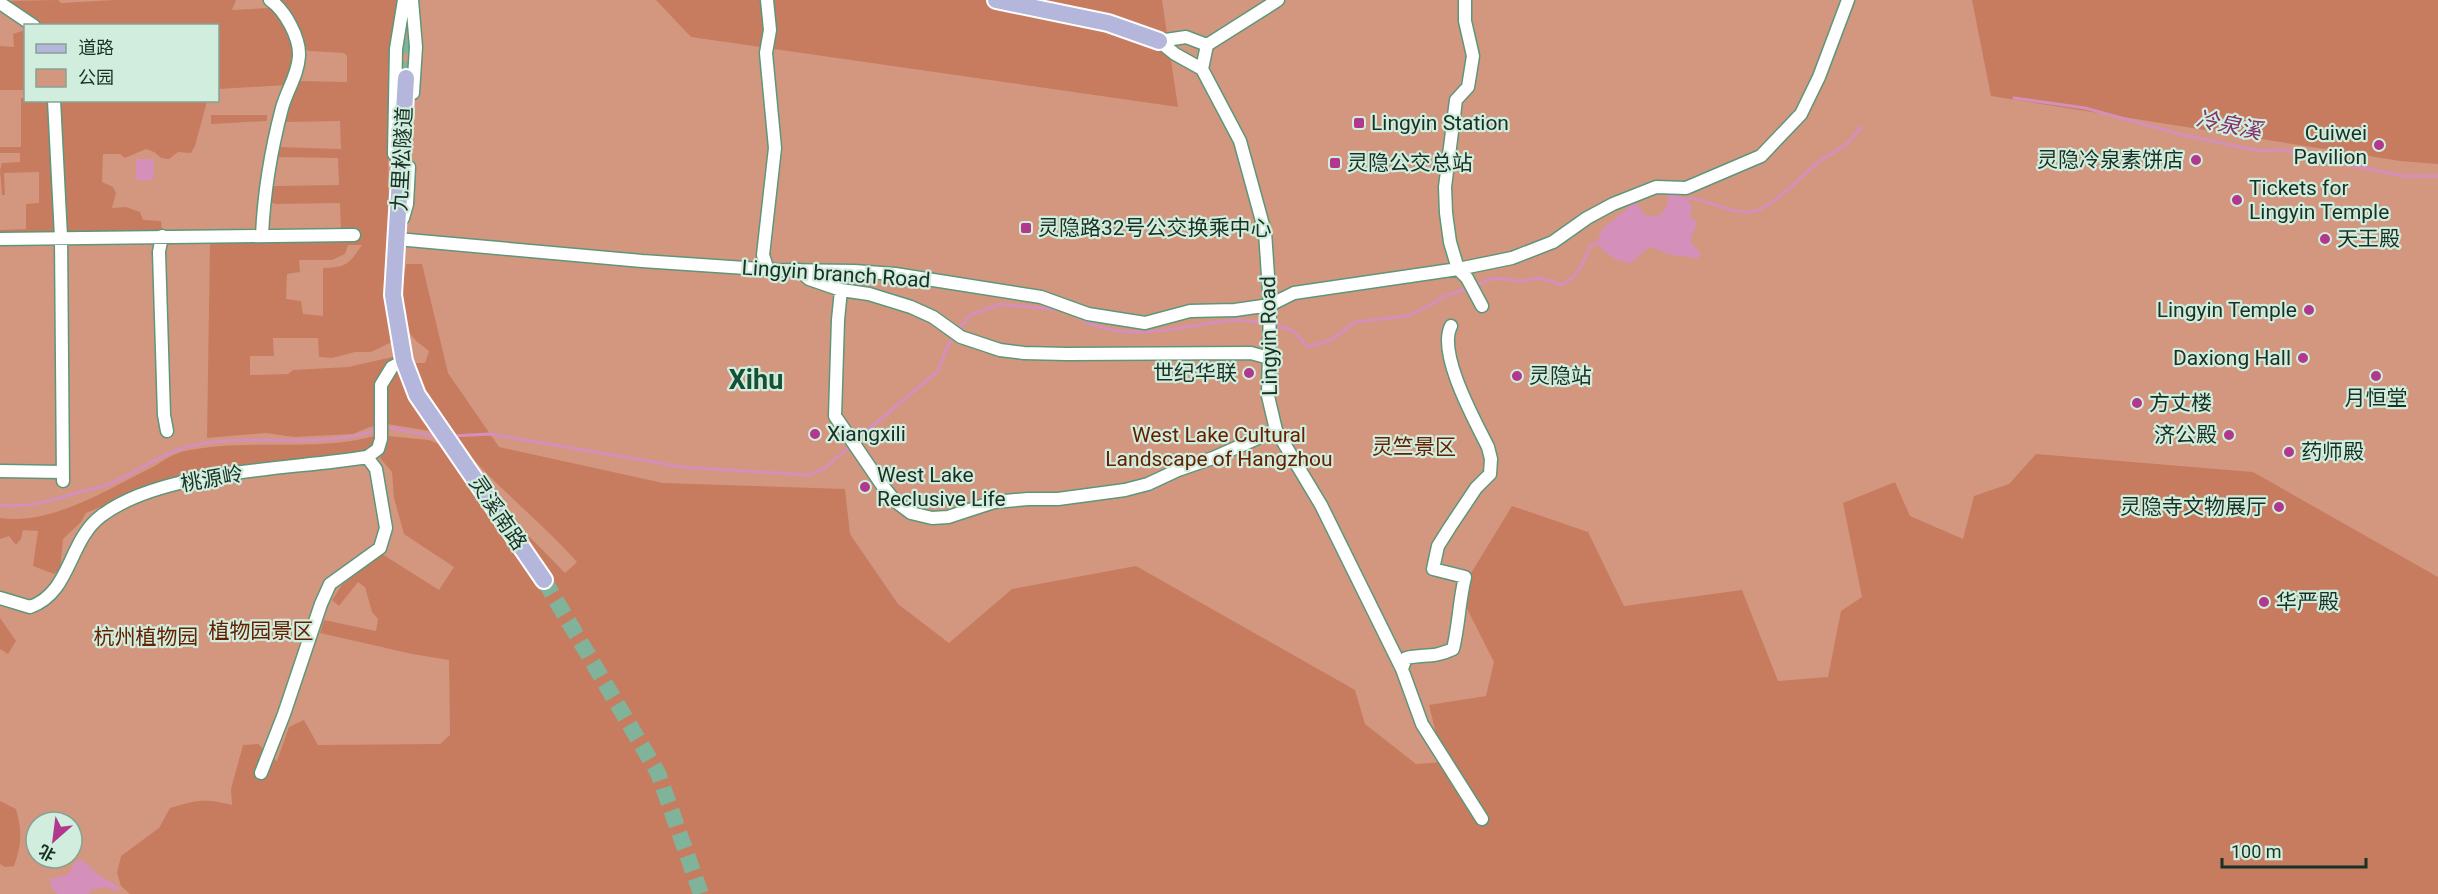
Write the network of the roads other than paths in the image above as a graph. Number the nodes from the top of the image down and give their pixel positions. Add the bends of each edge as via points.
1 (270, 0) edge
2 (404, 0) edge
3 (412, 0) edge
4 (767, 0) edge
5 (996, 0) edge
6 (1278, 0) edge
7 (1465, 0) edge
8 (1848, 0) edge
9 (0, 3) edge
10 (31, 24) edge
11 (1159, 41) junction
12 (1207, 45) junction
13 (1202, 69) junction
14 (406, 78) tunnel mouth
15 (54, 102) edge
16 (354, 234) dead end
17 (162, 236) junction
18 (262, 236) junction
19 (61, 237) junction
20 (0, 239) edge
21 (397, 239) junction
22 (1458, 269) junction
23 (768, 270) junction
24 (800, 270) junction
25 (841, 290) junction
26 (1482, 306) dead end
27 (1270, 308) junction
28 (1450, 326) dead end
29 (1269, 358) junction
30 (404, 361) junction
31 (1276, 430) junction
32 (167, 431) dead end
33 (367, 457) junction
34 (0, 471) edge
35 (544, 580) tunnel mouth
36 (0, 598) edge
37 (1402, 669) junction
38 (261, 773) dead end
39 (1482, 819) dead end

1 - 18 street via 286,17 299,53 268,167
2 - 21 street via 396,49 393,198
3 - 21 street via 416,47 407,204
4 - 23 street via 770,30 766,53 775,148 763,255
5 - 11 main road via 1108,23
6 - 12 street
7 - 22 street via 1473,56 1468,87 1456,100 1445,187 1450,242
8 - 22 street, Lingyin branch Road via 1801,114 1761,156 1686,188 1656,187 1613,204 1553,242 1512,258
9 - 10 street
11 - 12 street via 1186,37
11 - 13 street
12 - 13 street
13 - 27 street, Lingyin Road via 1240,141 1265,232
14 - 21 main road, 九里松隧道
15 - 19 street
16 - 18 street
17 - 18 street
17 - 19 street
17 - 32 street via 159,252
19 - 20 street
19 - 34 street via 63,477
21 - 23 street, Lingyin branch Road
21 - 30 main road via 393,295
22 - 26 street
22 - 27 street, Lingyin branch Road via 1294,293
23 - 24 street, Lingyin branch Road
24 - 25 street via 809,279
24 - 27 street, Lingyin branch Road via 930,279 1041,297 1088,314 1145,322 1190,311
25 - 29 street via 911,307 956,333 1000,350 1251,353
25 - 31 street via 835,416 895,501 911,513 948,517 994,502 1125,490
27 - 29 street, Lingyin Road
28 - 37 street via 1448,343 1454,372 1488,447 1490,474 1476,488 1438,546 1433,569 1465,577 1453,649 1432,657 1406,658
29 - 31 street, Lingyin Road via 1268,396
30 - 33 street via 392,367 381,385 381,435 378,449
30 - 35 main road, 灵溪南路 via 417,395
31 - 37 street, Lingyin Road via 1321,505
33 - 36 street, 桃源岭 via 217,475 141,494 100,516 78,542 61,582 47,598 30,607
33 - 38 street via 376,469 386,528 380,548 330,584
37 - 39 street, Lingyin Road via 1422,724

